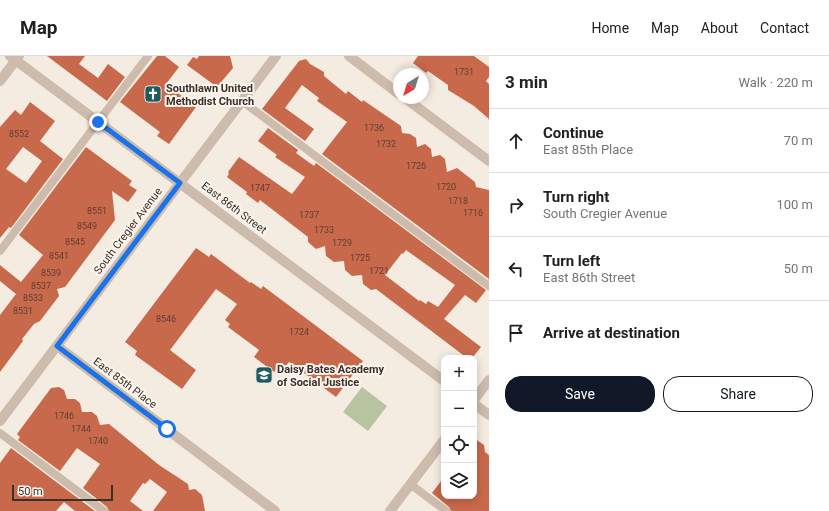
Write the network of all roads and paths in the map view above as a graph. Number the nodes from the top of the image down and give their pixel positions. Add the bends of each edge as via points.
1 (148, 56) edge
2 (276, 56) edge
3 (349, 56) edge
4 (15, 58) edge
5 (0, 81) edge
6 (393, 89) edge
7 (242, 102) junction
8 (413, 104) edge
9 (98, 122) junction
10 (489, 161) edge
11 (180, 183) junction
12 (0, 251) edge
13 (489, 286) edge
14 (57, 346) junction
15 (441, 379) edge
16 (489, 380) edge
17 (477, 396) edge
18 (477, 406) edge
19 (489, 415) edge
20 (0, 421) edge
21 (0, 433) edge
22 (441, 444) edge
23 (410, 484) junction
24 (104, 511) edge
25 (275, 511) edge
26 (390, 511) edge
27 (446, 511) edge

1 - 9 lane
2 - 7 street, South Cregier Avenue
3 - 6 street
4 - 5 street
4 - 9 street, East 86th Street
7 - 11 street, South Cregier Avenue
7 - 13 lane
8 - 10 street
9 - 11 street, East 86th Street
9 - 12 lane
11 - 14 street, South Cregier Avenue
11 - 15 street, East 86th Street
14 - 20 street, South Cregier Avenue
14 - 25 street, East 85th Place
16 - 17 street
18 - 19 street
21 - 24 lane
22 - 23 street
23 - 26 street
23 - 27 lane

